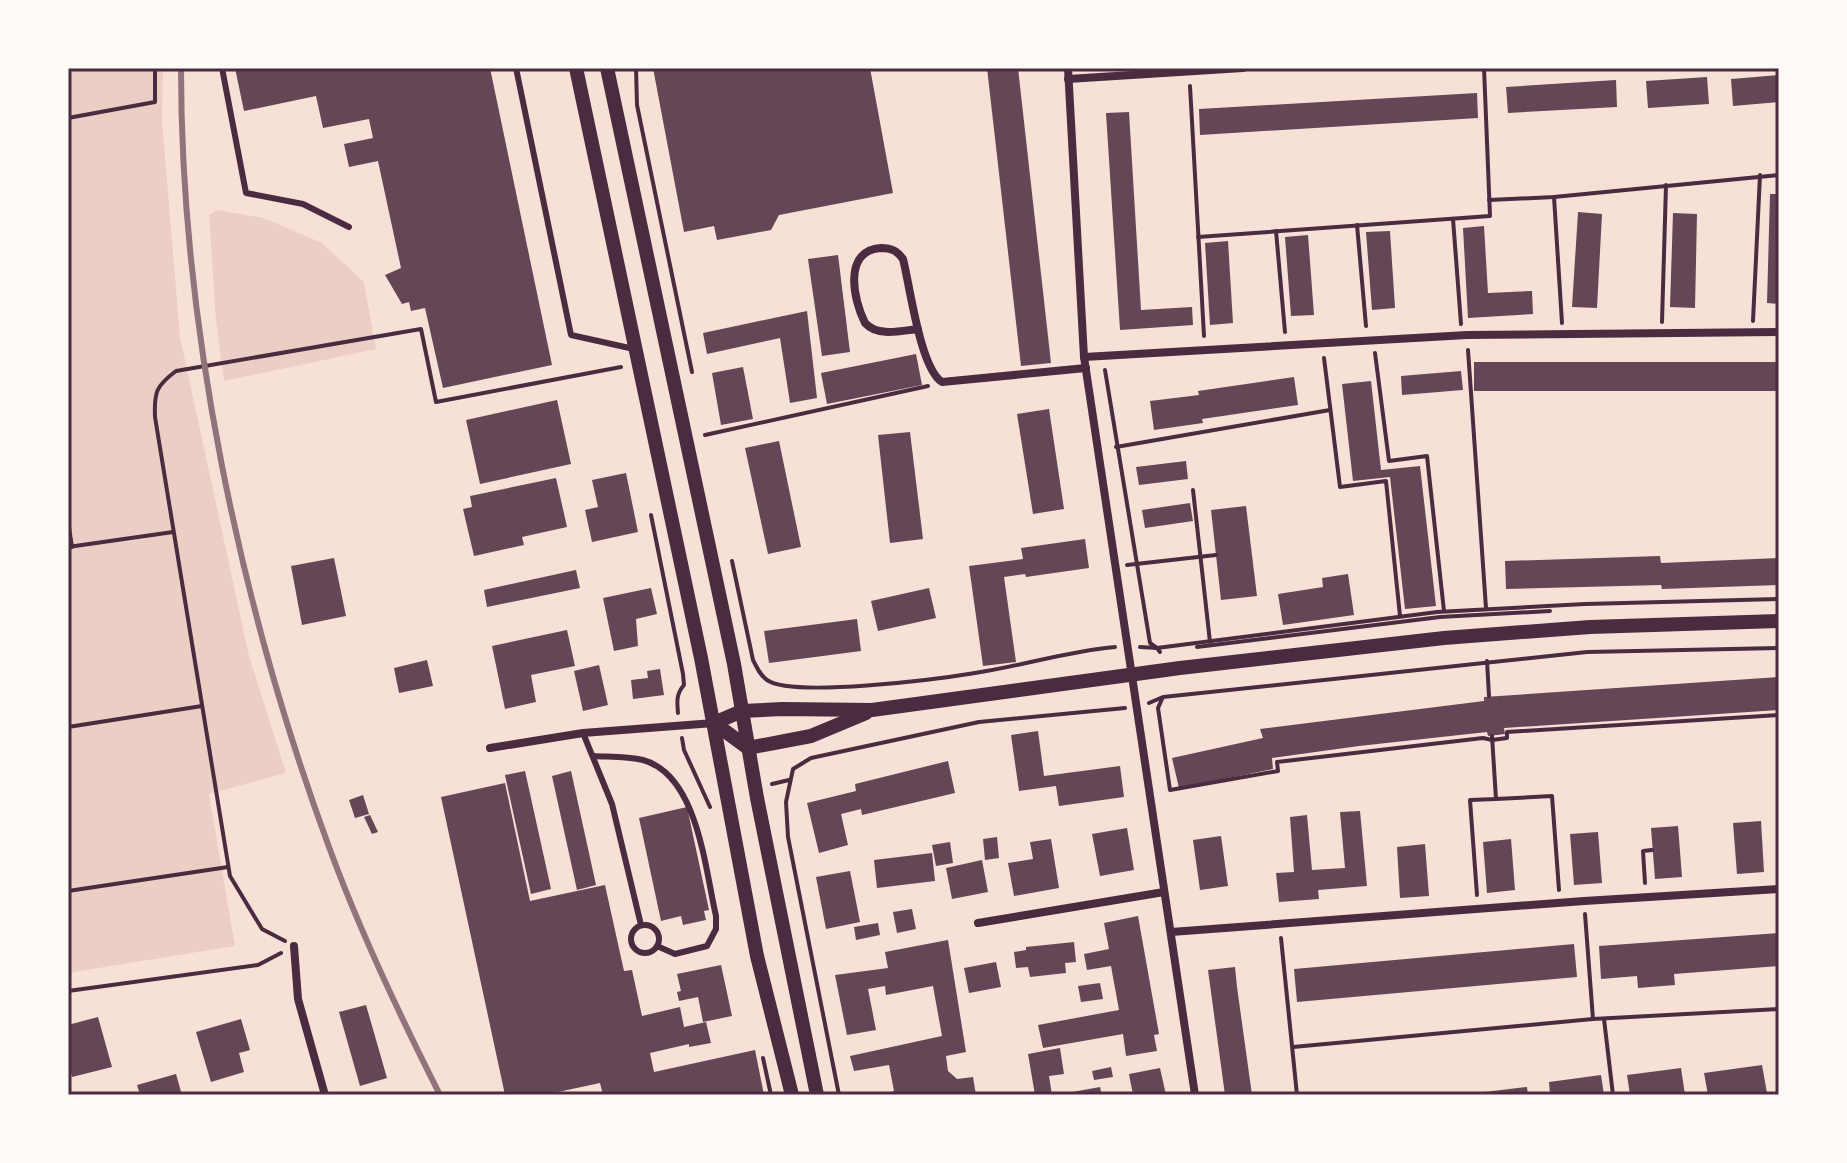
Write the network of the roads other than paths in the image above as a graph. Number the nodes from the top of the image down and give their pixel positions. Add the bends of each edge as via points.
1 (222, 68) edge
2 (516, 68) edge
3 (576, 68) edge
4 (607, 68) edge
5 (1068, 68) edge
6 (1243, 68) edge
7 (1068, 79) junction
8 (349, 227) dead end
9 (918, 329) junction
10 (1779, 332) edge
11 (637, 350) junction
12 (1084, 357) junction
13 (1086, 368) junction
14 (1779, 621) edge
15 (1133, 674) junction
16 (872, 710) junction
17 (742, 711) junction
18 (714, 723) junction
19 (583, 733) junction
20 (490, 748) dead end
21 (748, 748) junction
22 (593, 756) junction
23 (1779, 889) edge
24 (1164, 892) junction
25 (978, 923) dead end
26 (641, 925) junction
27 (1171, 932) junction
28 (294, 946) road end
29 (657, 946) junction
30 (325, 1095) edge
31 (792, 1095) edge
32 (817, 1095) edge
33 (1195, 1095) edge

1 - 8 lane via 246,193 303,204
2 - 11 lane via 571,335
3 - 11 street
4 - 17 street
5 - 7 street
6 - 7 street
7 - 12 street
9 - 9 street via 903,259 886,248 862,254 854,274 865,323 887,332
9 - 13 street via 933,377 942,382
10 - 12 street via 1464,335
11 - 18 street
12 - 13 street
13 - 15 street
14 - 15 street via 1459,636
15 - 16 street
15 - 24 street
16 - 17 street
16 - 21 street via 811,736
17 - 18 street
17 - 21 street
18 - 19 street
18 - 21 street
18 - 31 street via 757,956
19 - 20 street
19 - 22 lane
21 - 32 street
22 - 26 lane via 612,804
22 - 29 lane via 641,759 659,767 690,804 716,929 707,946 675,954
23 - 27 street
24 - 25 street
24 - 27 street
26 - 29 lane via 654,928
26 - 29 lane via 632,933 634,948 645,953
27 - 33 street
28 - 30 street via 298,999

